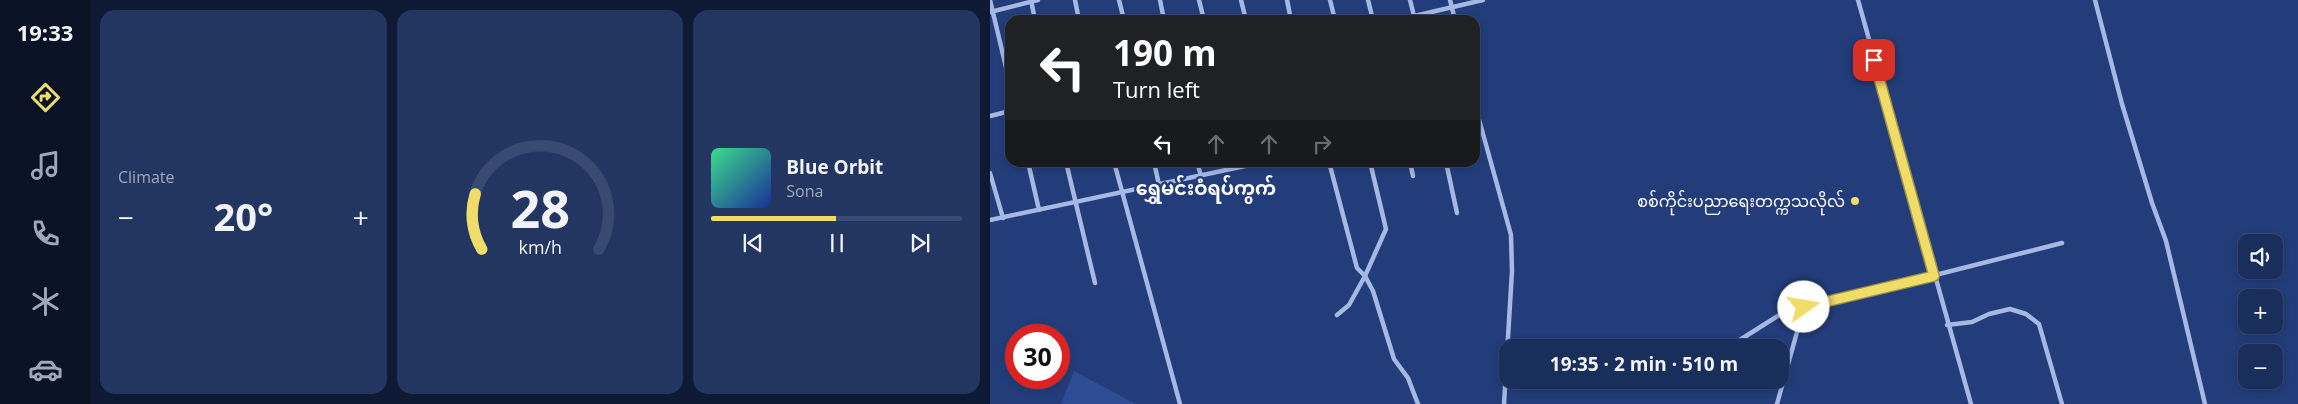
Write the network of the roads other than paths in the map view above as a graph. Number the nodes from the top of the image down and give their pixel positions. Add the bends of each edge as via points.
1 (990, 0) edge
2 (1038, 0) edge
3 (1075, 0) edge
4 (1119, 0) edge
5 (1160, 0) edge
6 (1199, 0) edge
7 (1241, 0) edge
8 (1287, 0) edge
9 (1330, 0) edge
10 (1368, 0) edge
11 (1410, 0) edge
12 (1450, 0) edge
13 (1483, 0) edge
14 (1858, 0) edge
15 (2094, 0) edge
16 (1031, 1) edge
17 (1452, 7) junction
18 (992, 12) edge
19 (1034, 15) edge
20 (1079, 15) edge
21 (1123, 15) edge
22 (1163, 15) edge
23 (1203, 15) edge
24 (1245, 15) edge
25 (1290, 15) edge
26 (1334, 15) edge
27 (1372, 15) edge
28 (1414, 15) edge
29 (1425, 15) edge
30 (1454, 15) edge
31 (1005, 64) edge
32 (1005, 112) edge
33 (990, 116) edge
34 (1480, 126) edge
35 (1029, 167) edge
36 (1067, 167) edge
37 (1115, 167) edge
38 (1155, 167) edge
39 (1199, 167) edge
40 (1231, 167) edge
41 (1330, 167) edge
42 (1371, 167) edge
43 (1411, 167) edge
44 (1447, 167) edge
45 (990, 173) edge
46 (1201, 176) junction
47 (1413, 176) dead end
48 (1158, 185) junction
49 (1122, 192) junction
50 (1075, 202) junction
51 (1039, 210) junction
52 (1457, 213) dead end
53 (1003, 218) junction
54 (990, 220) edge
55 (2062, 243) dead end
56 (1365, 276) junction
57 (1934, 276) junction
58 (1095, 283) dead end
59 (1804, 307) junction
60 (1337, 315) dead end
61 (1947, 325) junction
62 (1508, 339) edge
63 (1741, 339) edge
64 (1505, 389) edge
65 (1180, 404) edge
66 (1418, 404) edge
67 (1504, 404) edge
68 (1777, 404) edge
69 (1971, 404) edge
70 (2062, 404) edge
71 (2205, 404) edge

1 - 18 street
2 - 16 street
3 - 20 street
4 - 21 street
5 - 22 street
6 - 23 street
7 - 24 street
8 - 25 street
9 - 26 street
10 - 27 street
11 - 28 street
12 - 17 street
13 - 17 street
14 - 57 street
15 - 71 street via 2122,104 2166,241
16 - 18 street
16 - 19 street
17 - 29 street
17 - 30 street
18 - 31 street
32 - 33 street
34 - 62 street via 1511,235
35 - 51 street
36 - 50 street
37 - 49 street
38 - 48 street
39 - 46 street
40 - 46 street
41 - 56 street via 1357,268
42 - 56 street via 1386,230
43 - 47 street
44 - 52 street
45 - 53 street
46 - 48 street
48 - 49 street
49 - 50 street
49 - 65 street
50 - 51 street
50 - 58 street
51 - 53 street
53 - 54 street
55 - 57 street
56 - 60 street via 1349,305
56 - 66 street via 1373,291 1394,359 1408,378
57 - 59 street
57 - 61 street
59 - 63 street via 1781,314
59 - 68 street
61 - 69 street
61 - 70 street via 1972,322 2010,309 2026,314 2039,324
64 - 67 street

